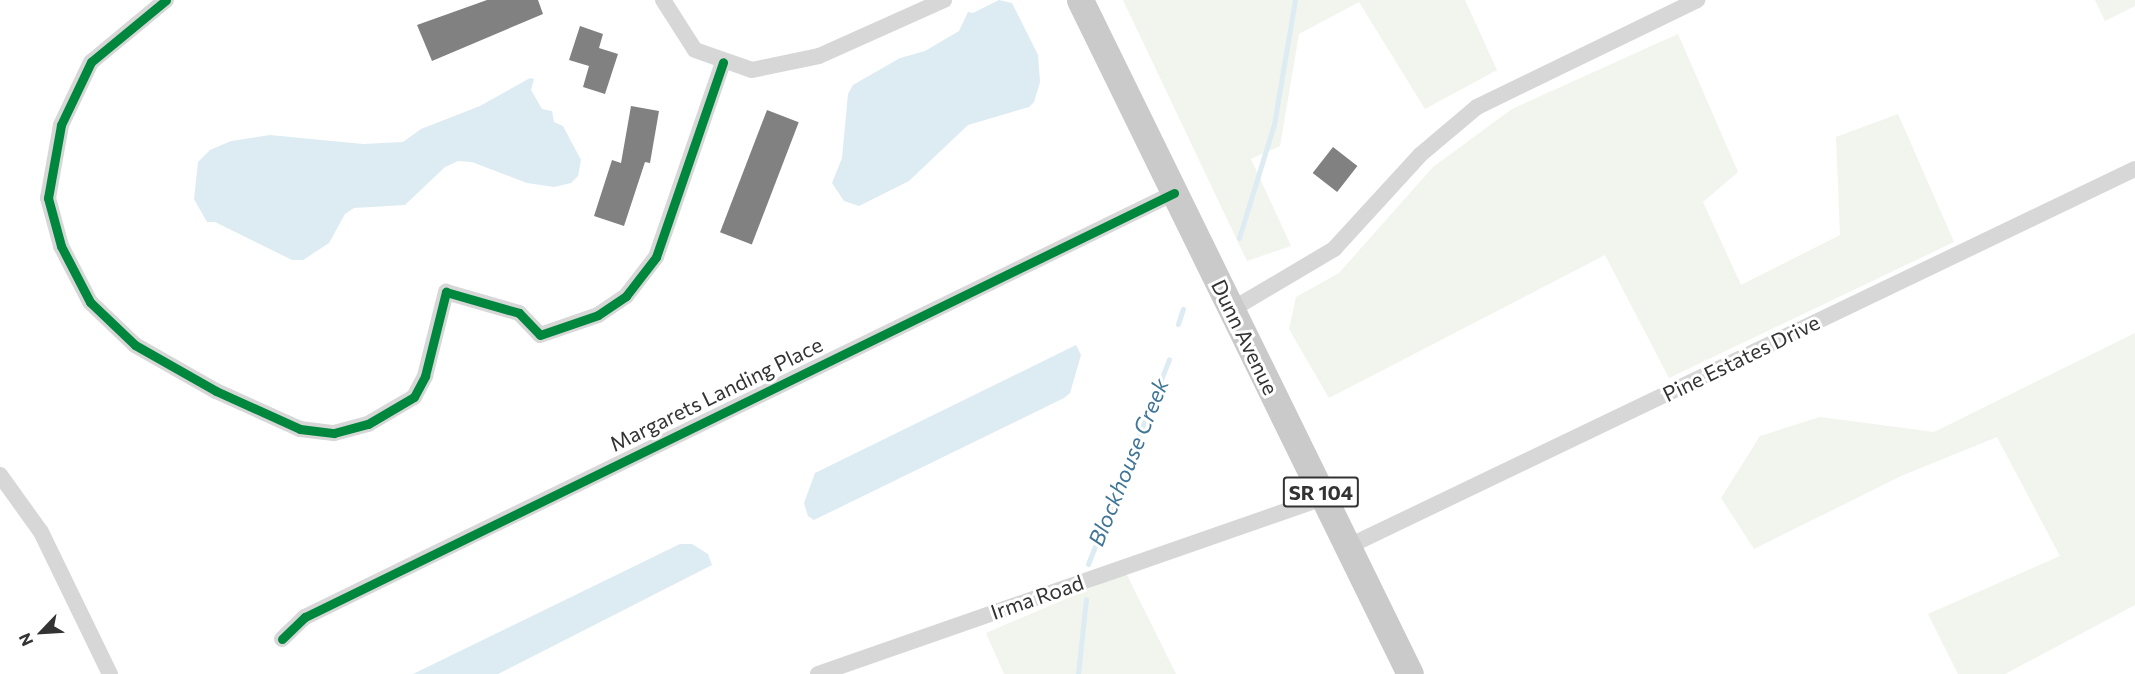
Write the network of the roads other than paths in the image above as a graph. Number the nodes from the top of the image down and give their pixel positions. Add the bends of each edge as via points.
1 (166, 0) edge
2 (663, 0) edge
3 (944, 0) edge
4 (1080, 0) edge
5 (1697, 0) edge
6 (723, 62) junction
7 (2135, 170) edge
8 (1174, 193) junction
9 (1231, 310) junction
10 (0, 475) edge
11 (1323, 498) junction
12 (1347, 547) junction
13 (282, 639) dead end
14 (106, 673) edge
15 (818, 674) edge
16 (1410, 674) edge

1 - 6 street via 91,62 61,125 48,198 61,246 90,302 135,345 216,391 300,429 334,433 368,424 414,398 425,376 446,292 519,313 540,335 598,315 626,296 656,257
2 - 6 street via 695,50
3 - 6 street via 819,56 752,70
4 - 8 main road, Dunn Avenue / SR 104
5 - 9 street via 1477,107 1420,155 1334,249
7 - 12 street, Pine Estates Drive
8 - 9 main road, Dunn Avenue / SR 104
8 - 13 street, Margarets Landing Place via 305,616
9 - 11 main road, Dunn Avenue / SR 104
10 - 14 street via 40,532
11 - 12 main road, Dunn Avenue / SR 104
11 - 15 street, Irma Road
12 - 16 main road, Dunn Avenue / SR 104

